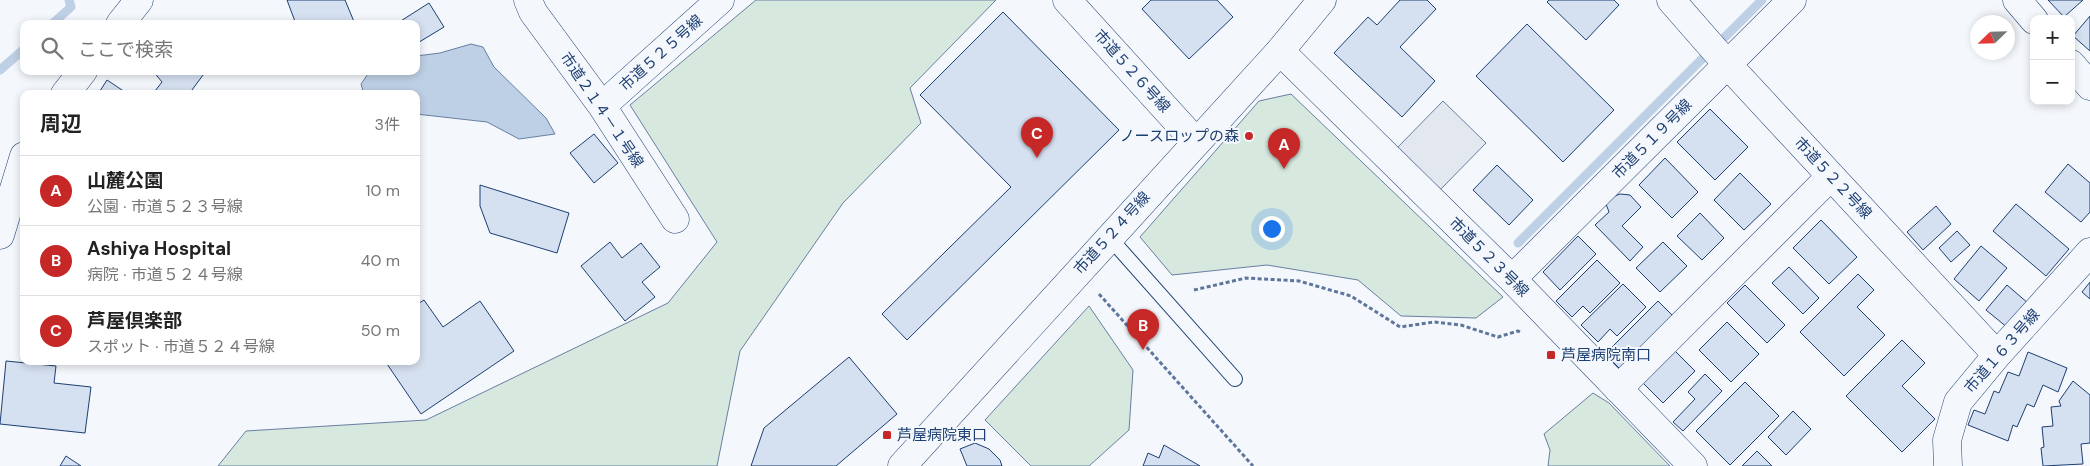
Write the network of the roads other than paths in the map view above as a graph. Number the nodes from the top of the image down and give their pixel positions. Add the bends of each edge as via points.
1 (139, 0) edge
2 (528, 0) edge
3 (720, 0) edge
4 (1068, 0) edge
5 (1322, 0) edge
6 (1671, 0) edge
7 (1792, 0) edge
8 (2017, 0) edge
9 (2030, 15) edge
10 (123, 20) edge
11 (1280, 52) junction
12 (1727, 64) junction
13 (2075, 69) edge
14 (80, 75) edge
15 (2090, 86) edge
16 (68, 90) edge
17 (602, 106) junction
18 (1196, 142) junction
19 (20, 169) edge
20 (1831, 176) junction
21 (675, 220) dead end
22 (0, 235) edge
23 (1109, 237) junction
24 (2090, 252) edge
25 (1512, 278) junction
26 (1997, 355) junction
27 (1235, 379) dead end
28 (1618, 389) junction
29 (902, 466) edge
30 (1693, 466) edge
31 (1948, 466) edge

1 - 10 street
2 - 17 street, 市道２１４－１号線 via 533,12
3 - 17 street, 市道５２５号線
4 - 18 street, 市道５２６号線
5 - 11 street, 市道５２４号線
6 - 12 street, 市道５２２号線
7 - 12 street, 市道５１９号線
8 - 9 street
11 - 18 street, 市道５２４号線
11 - 25 street, 市道５２３号線
12 - 20 street, 市道５２２号線
12 - 25 street, 市道５１９号線
13 - 15 street
14 - 16 street
17 - 21 street, 市道２１４－１号線
18 - 23 street, 市道５２４号線
19 - 22 street
20 - 26 street, 市道５２２号線
20 - 28 street
23 - 27 lane
23 - 29 street, 市道５２４号線
24 - 26 street, 市道１６３号線
25 - 28 street, 市道５２３号線
26 - 31 street, 市道１６３号線 via 1958,402 1947,440
28 - 30 street, 市道５２３号線

